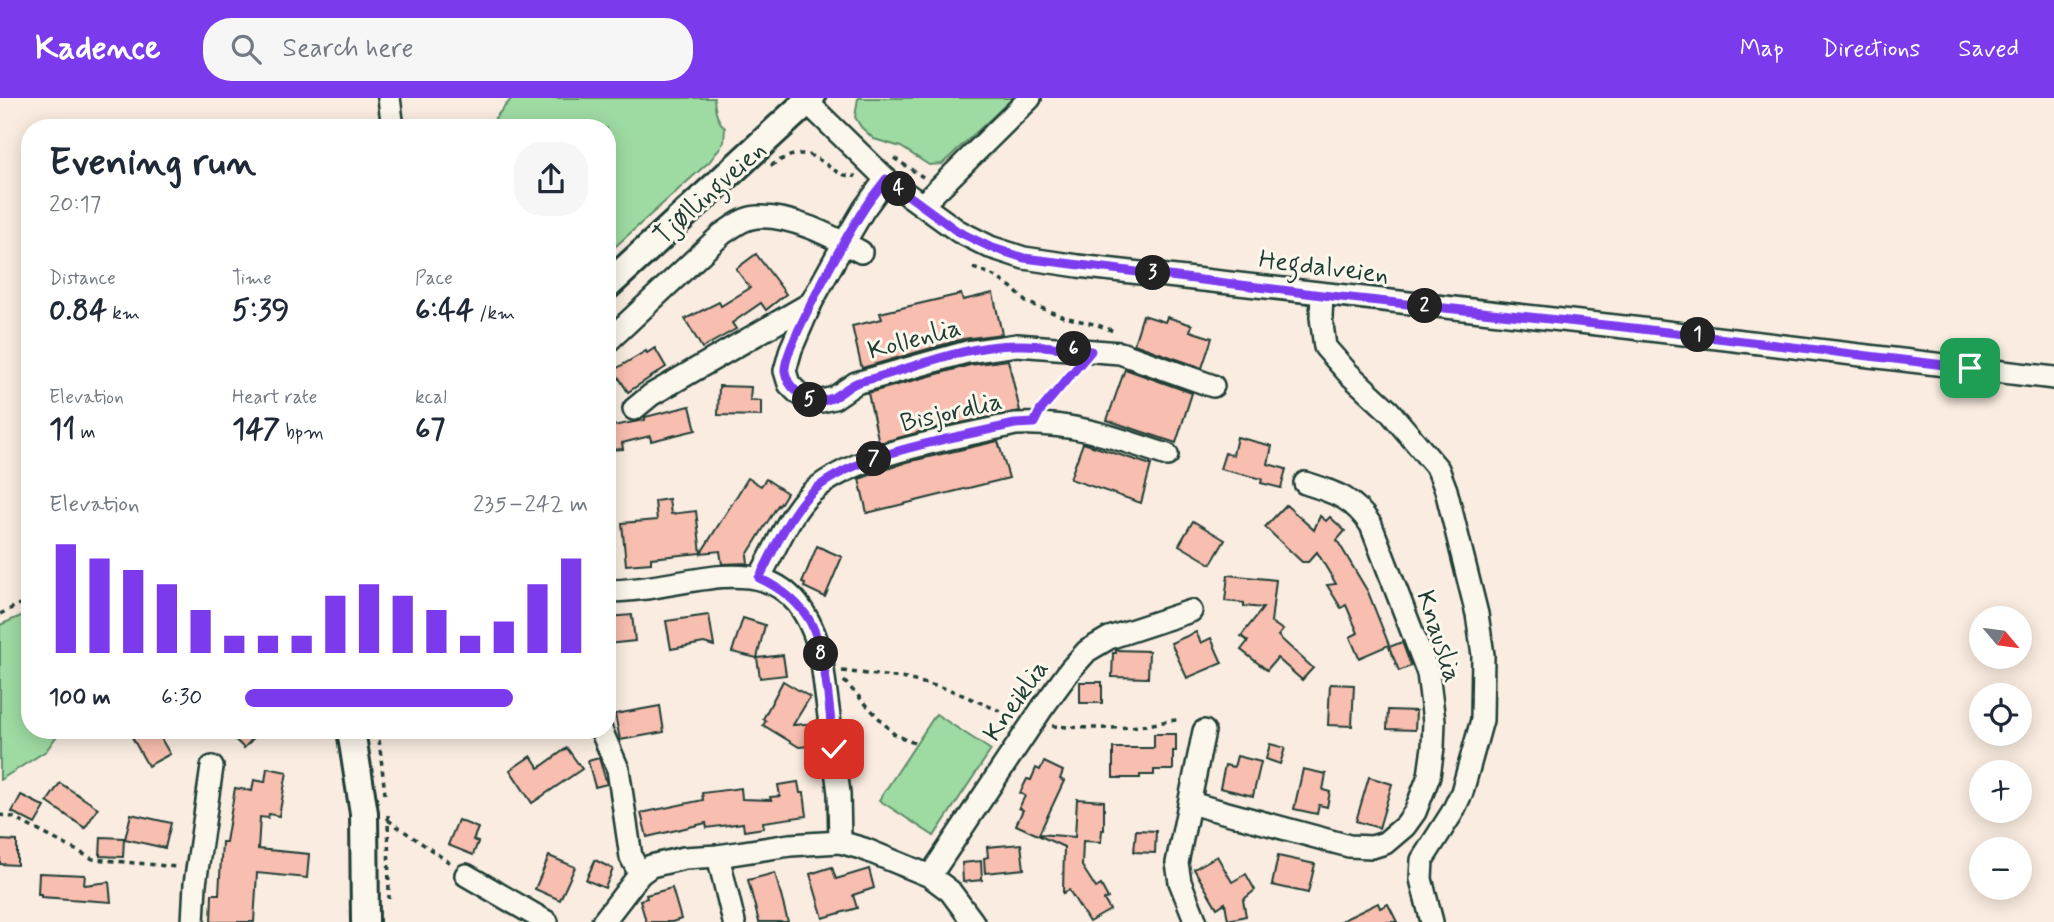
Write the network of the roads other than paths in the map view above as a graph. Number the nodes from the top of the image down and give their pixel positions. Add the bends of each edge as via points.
1 (389, 98) edge
2 (1030, 98) edge
3 (809, 100) edge
4 (392, 119) edge
5 (886, 179) junction
6 (922, 205) junction
7 (853, 248) junction
8 (616, 278) edge
9 (1322, 295) junction
10 (811, 303) junction
11 (616, 334) edge
12 (2054, 378) edge
13 (1213, 386) dead end
14 (634, 409) dead end
15 (1167, 455) dead end
16 (1305, 483) dead end
17 (759, 578) junction
18 (616, 590) edge
19 (1191, 611) dead end
20 (1204, 731) dead end
21 (352, 739) edge
22 (605, 739) edge
23 (212, 767) dead end
24 (1190, 803) junction
25 (840, 842) junction
26 (718, 856) junction
27 (640, 874) junction
28 (466, 875) road end
29 (930, 876) junction
30 (193, 922) edge
31 (365, 922) edge
32 (547, 922) edge
33 (603, 922) edge
34 (734, 922) edge
35 (973, 922) edge
36 (1196, 922) edge
37 (1432, 922) edge

1 - 4 street
2 - 6 street
3 - 5 street, Hegdalveien
3 - 8 main road, Tjøllingveien
5 - 6 street, Hegdalveien
5 - 7 street, Kollenlia via 864,209
6 - 9 street, Hegdalveien via 957,231 1024,258
7 - 10 street, Kollenlia
7 - 11 street via 788,222 756,217 741,221
9 - 12 street, Hegdalveien
9 - 37 street via 1325,347 1390,412 1438,469 1477,614 1483,655 1482,720 1462,792 1420,867
10 - 13 street, Kollenlia via 785,371 789,384 809,400 834,398 856,383 967,352 1017,345 1114,352
10 - 14 street
15 - 17 street, Bisjordlia via 1092,430 1034,423 891,453 842,471 806,498
16 - 24 street, Knauslia via 1349,500 1371,525 1428,673 1434,721 1432,757 1422,797 1395,836 1385,843 1361,847
17 - 18 street via 733,575
17 - 25 street via 794,601 816,634 838,782
19 - 29 street, Kneiklia via 1109,638 1087,651 1029,727
20 - 24 street
21 - 31 main road via 364,813
22 - 27 street via 618,769 631,857
23 - 30 street
24 - 36 street via 1177,863
25 - 26 street
25 - 29 street
26 - 27 street via 684,858 651,866
26 - 34 street
27 - 33 street
28 - 32 street
29 - 35 street via 950,891

